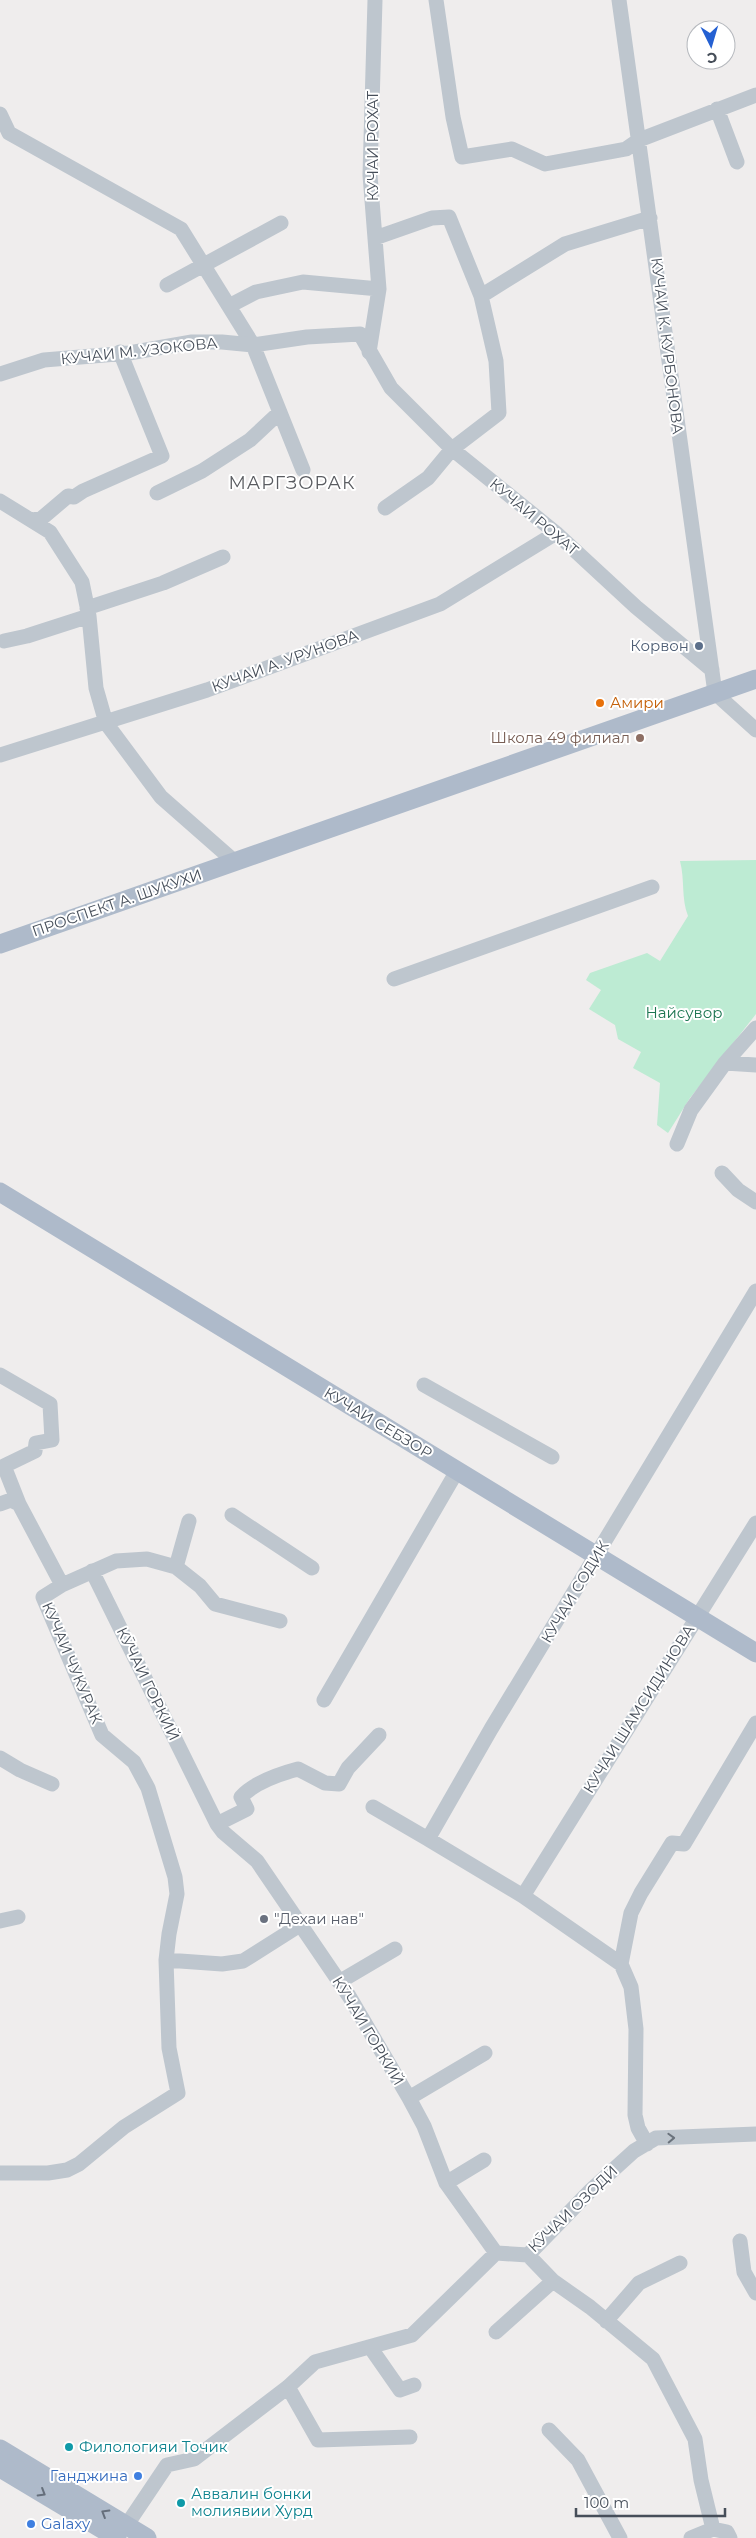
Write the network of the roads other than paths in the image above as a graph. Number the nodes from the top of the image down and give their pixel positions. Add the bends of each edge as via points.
1 (375, 0) edge
2 (436, 0) edge
3 (619, 0) edge
4 (756, 95) edge
5 (717, 109) junction
6 (0, 114) edge
7 (639, 140) junction
8 (737, 162) dead end
9 (650, 218) junction
10 (281, 223) dead end
11 (375, 238) junction
12 (203, 264) junction
13 (167, 286) dead end
14 (378, 289) junction
15 (481, 296) junction
16 (230, 306) junction
17 (253, 345) junction
18 (367, 347) junction
19 (120, 352) junction
20 (0, 374) edge
21 (280, 412) junction
22 (452, 449) junction
23 (303, 470) dead end
24 (157, 493) dead end
25 (0, 500) edge
26 (385, 508) dead end
27 (32, 520) junction
28 (556, 533) junction
29 (223, 557) dead end
30 (88, 612) junction
31 (4, 641) dead end
32 (712, 670) junction
33 (756, 678) edge
34 (715, 693) junction
35 (106, 723) junction
36 (756, 730) edge
37 (0, 755) edge
38 (235, 862) junction
39 (652, 887) dead end
40 (0, 944) edge
41 (394, 979) dead end
42 (756, 1028) edge
43 (725, 1063) junction
44 (756, 1065) edge
45 (677, 1144) dead end
46 (722, 1172) dead end
47 (0, 1192) edge
48 (756, 1202) edge
49 (756, 1292) edge
50 (0, 1375) edge
51 (424, 1384) dead end
52 (552, 1457) dead end
53 (457, 1471) junction
54 (0, 1504) edge
55 (19, 1504) junction
56 (232, 1515) dead end
57 (189, 1521) dead end
58 (756, 1523) edge
59 (597, 1556) junction
60 (176, 1566) junction
61 (312, 1568) dead end
62 (92, 1571) junction
63 (62, 1585) junction
64 (697, 1617) junction
65 (280, 1621) dead end
66 (756, 1653) edge
67 (324, 1700) dead end
68 (756, 1723) edge
69 (379, 1735) dead end
70 (0, 1758) edge
71 (52, 1784) dead end
72 (373, 1807) dead end
73 (217, 1824) junction
74 (428, 1839) junction
75 (523, 1896) junction
76 (18, 1917) dead end
77 (0, 1921) edge
78 (300, 1925) junction
79 (395, 1949) dead end
80 (166, 1960) junction
81 (621, 1964) junction
82 (339, 1982) junction
83 (485, 2053) dead end
84 (410, 2098) junction
85 (756, 2134) edge
86 (647, 2144) junction
87 (484, 2160) dead end
88 (0, 2172) edge
89 (446, 2183) junction
90 (740, 2241) dead end
91 (496, 2253) junction
92 (528, 2255) junction
93 (680, 2263) dead end
94 (553, 2281) junction
95 (756, 2293) edge
96 (606, 2321) junction
97 (496, 2332) dead end
98 (370, 2347) junction
99 (414, 2385) dead end
100 (288, 2387) junction
101 (549, 2430) dead end
102 (410, 2437) dead end
103 (0, 2450) edge
104 (0, 2468) edge
105 (712, 2529) junction
106 (122, 2532) edge
107 (147, 2538) edge
108 (620, 2538) edge
109 (691, 2538) edge
110 (730, 2538) edge

1 - 11 street, КУЧАИ РОХАТ via 370,175
2 - 7 street via 462,157 512,149 545,164 626,149
3 - 7 street, КУЧАИ К. КУРБОНОВА
4 - 5 street
5 - 7 street
5 - 8 street
6 - 12 street via 9,132 181,229
7 - 9 street, КУЧАИ К. КУРБОНОВА
9 - 15 street via 565,244
9 - 32 street, КУЧАИ К. КУРБОНОВА
10 - 12 street
11 - 14 street, КУЧАИ РОХАТ
11 - 15 street via 432,218 449,217
12 - 13 street
12 - 16 street
14 - 16 street via 303,282 256,292
14 - 18 street, КУЧАИ РОХАТ
15 - 22 street via 496,360 499,413
16 - 17 street
17 - 18 street, КУЧАИ М. УЗОКОВА via 360,334
17 - 19 street, КУЧАИ М. УЗОКОВА via 192,342
17 - 21 street
18 - 22 street, КУЧАИ РОХАТ via 390,388
19 - 20 street, КУЧАИ М. УЗОКОВА via 44,360
19 - 27 street via 162,456 74,497 68,496 42,518
21 - 23 street
21 - 24 street via 250,440 202,471
22 - 26 street via 428,478
22 - 28 street, КУЧАИ РОХАТ
25 - 27 street
27 - 30 street via 50,532 61,547 82,582
28 - 32 street, КУЧАИ РОХАТ via 636,607
28 - 35 street, КУЧАИ А. УРУНОВА via 440,604 207,690
29 - 30 street
30 - 31 street via 27,636
30 - 35 street via 96,688
32 - 34 street, КУЧАИ К. КУРБОНОВА
33 - 34 main road, ПРОСПЕКТ А. ШУКУХИ
34 - 36 street
34 - 38 main road, ПРОСПЕКТ А. ШУКУХИ
35 - 37 street, КУЧАИ А. УРУНОВА
35 - 38 street via 161,797
38 - 40 main road, ПРОСПЕКТ А. ШУКУХИ
39 - 41 street
42 - 43 street
43 - 44 street
43 - 45 street via 691,1110
46 - 48 street via 738,1190
47 - 53 main road, КУЧАИ СЕБЗОР
49 - 59 street, КУЧАИ СОДИК
50 - 55 street via 50,1404 52,1440 36,1443 35,1451 4,1466
51 - 52 street
53 - 59 main road, КУЧАИ СЕБЗОР
53 - 67 street
54 - 55 street via 11,1500
55 - 63 street
56 - 61 street
57 - 60 street
58 - 64 street, КУЧАИ ШАМСИДИНОВА
59 - 64 main road, КУЧАИ СЕБЗОР
59 - 74 street, КУЧАИ СОДИК
60 - 62 street via 147,1560 116,1562
60 - 65 street via 215,1604
62 - 63 street
62 - 73 street, КӮЧАИ ГОРКИЙ
63 - 80 street, КУЧАИ ЧУКУРАК via 43,1597 102,1735 134,1762 148,1788 175,1877 177,1894
64 - 66 main road, КУЧАИ СЕБЗОР
64 - 75 street, КУЧАИ ШАМСИДИНОВА
68 - 81 street via 684,1844 672,1843 641,1893 632,1913
69 - 73 street via 348,1768 339,1784 325,1783 298,1769 281,1774 248,1789 241,1797 247,1809
70 - 71 street
72 - 74 street
73 - 78 street, КӮЧАИ ГОРКИЙ via 257,1861
74 - 75 street
75 - 81 street
76 - 77 street
78 - 80 street via 243,1961 222,1964
78 - 82 street, КӮЧАИ ГОРКИЙ
79 - 82 street
80 - 88 street, КУЧАИ ЧУКУРАК via 169,2048 178,2093 124,2126 79,2164 67,2170 19,2174
81 - 86 street via 631,1987 636,2029 635,2115
82 - 84 street, КӮЧАИ ГОРКИЙ
83 - 84 street
84 - 89 street, КӮЧАИ ГОРКИЙ
86 -> 85 street, КӮЧАИ ОЗОДӢ via 656,2138
86 - 92 street, КӮЧАИ ОЗОДӢ via 591,2190
87 - 89 street
89 - 91 street, КӮЧАИ ГОРКИЙ
90 - 95 street via 744,2272
91 - 92 street, КӮЧАИ ОЗОДӢ
91 - 98 street via 412,2335
92 - 94 street
93 - 96 street via 639,2283
94 - 96 street
94 - 97 street
96 - 105 street via 652,2359 696,2439
98 - 99 street via 400,2390
98 - 100 street via 315,2362
100 - 102 street via 318,2440
100 - 106 street via 194,2459 167,2465
101 - 108 street via 578,2460
106 -> 103 main road
104 -> 106 main road
105 - 109 street
105 - 110 street via 727,2532
106 - 107 main road

